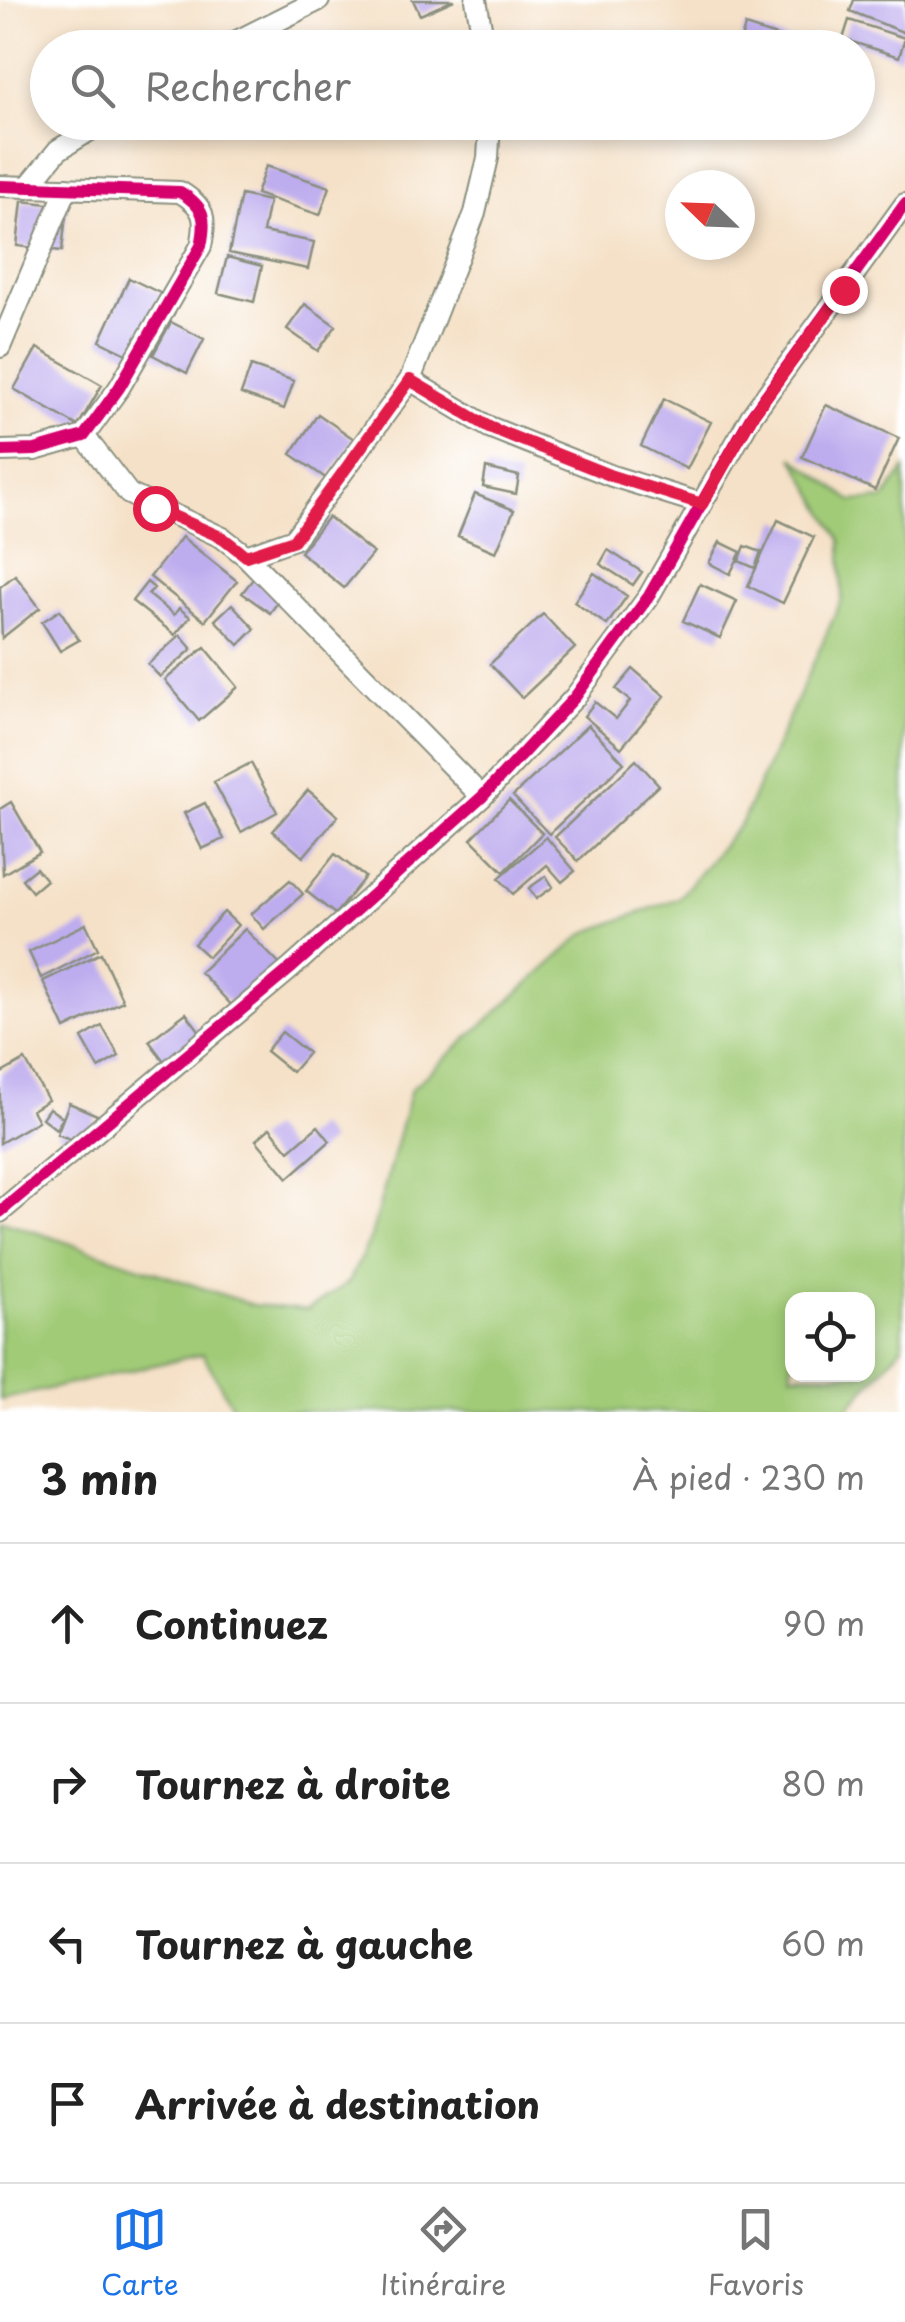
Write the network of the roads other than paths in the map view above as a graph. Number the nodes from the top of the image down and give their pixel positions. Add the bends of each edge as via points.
1 (319, 0) edge
2 (476, 0) edge
3 (258, 30) edge
4 (482, 30) edge
5 (74, 140) edge
6 (489, 140) edge
7 (0, 186) edge
8 (27, 188) junction
9 (67, 188) junction
10 (905, 204) edge
11 (0, 347) edge
12 (410, 380) junction
13 (84, 436) junction
14 (0, 451) edge
15 (702, 504) junction
16 (246, 556) junction
17 (482, 796) junction
18 (0, 1212) edge

1 - 3 street
2 - 4 street
5 - 8 street
6 - 12 street via 475,212
7 - 8 street
8 - 9 street
9 - 11 street
9 - 13 street via 180,192 200,204 206,222 201,246
10 - 15 street via 752,416
12 - 15 street via 489,427
12 - 16 street via 294,540
13 - 14 street via 35,450
13 - 16 street via 130,494 223,538
15 - 17 street via 650,596 575,697
16 - 17 street
17 - 18 street

